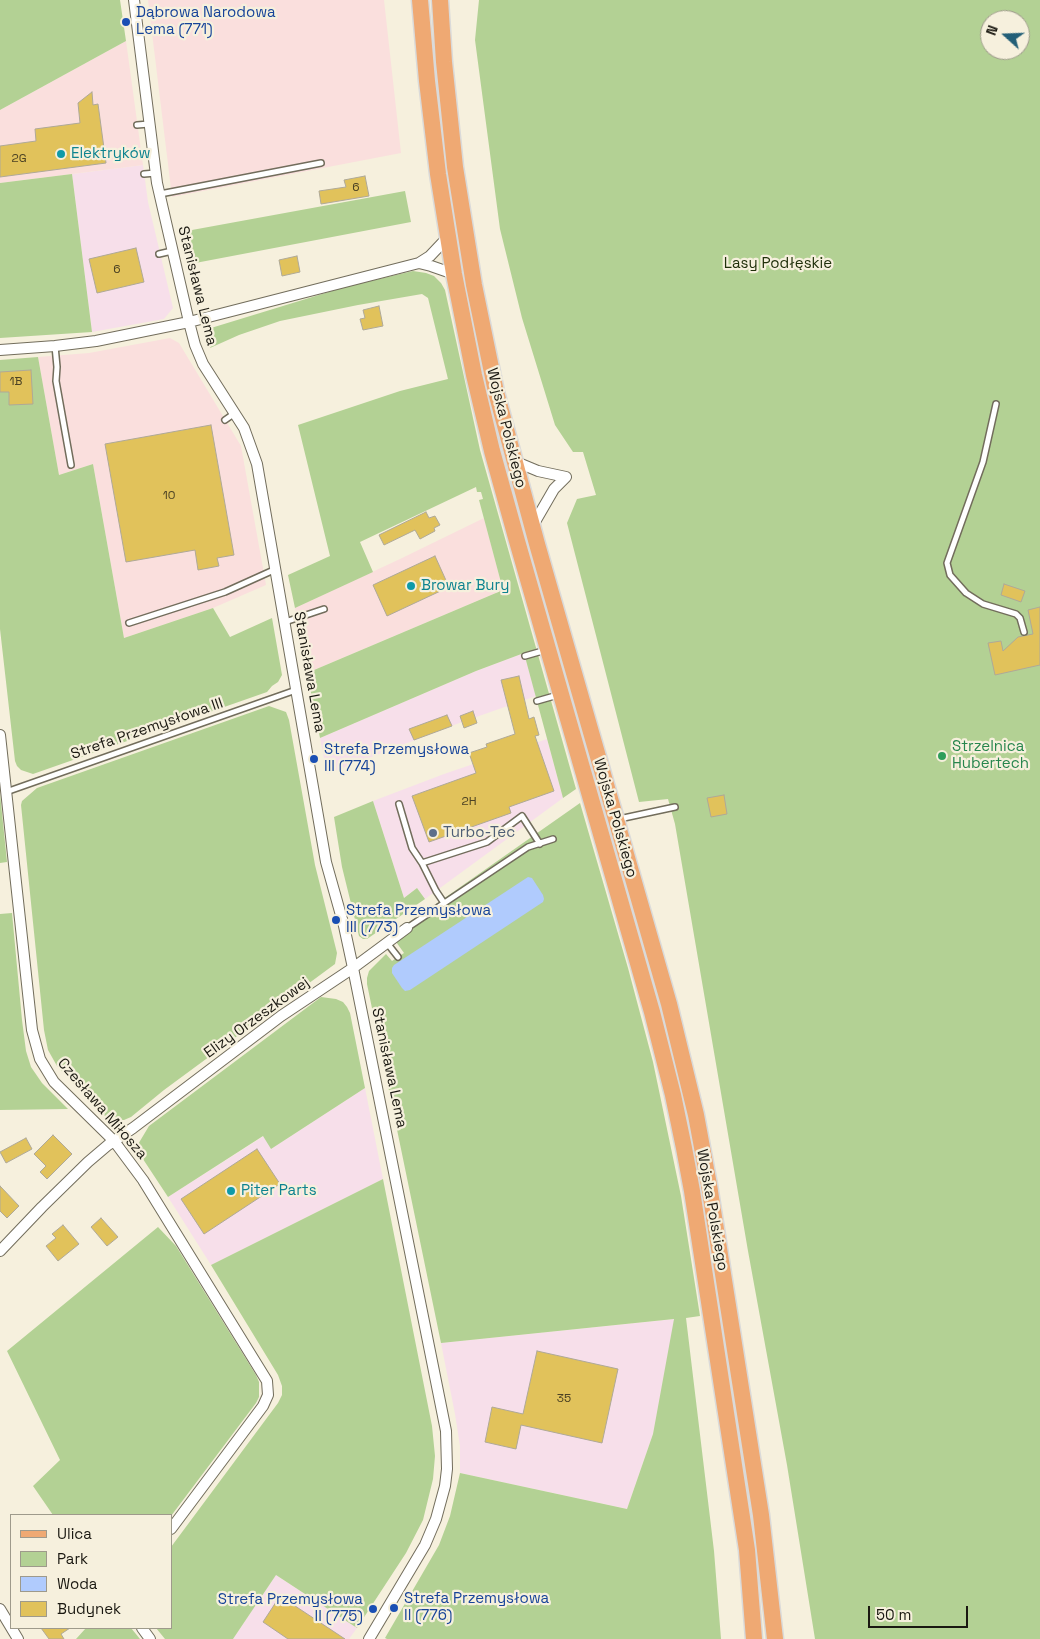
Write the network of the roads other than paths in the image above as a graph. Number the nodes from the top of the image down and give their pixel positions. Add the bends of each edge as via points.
1 (134, 0) edge
2 (420, 0) edge
3 (440, 0) edge
4 (150, 124) junction
5 (137, 125) dead end
6 (321, 164) dead end
7 (156, 173) junction
8 (144, 174) dead end
9 (160, 194) junction
10 (448, 237) junction
11 (172, 251) junction
12 (160, 254) dead end
13 (419, 263) junction
14 (454, 274) junction
15 (189, 322) junction
16 (55, 346) junction
17 (0, 350) edge
18 (996, 404) dead end
19 (236, 412) junction
20 (225, 420) dead end
21 (514, 461) junction
22 (71, 465) dead end
23 (532, 528) junction
24 (276, 569) junction
25 (324, 609) dead end
26 (285, 622) junction
27 (129, 623) dead end
28 (1024, 632) dead end
29 (548, 649) junction
30 (525, 656) dead end
31 (297, 690) junction
32 (561, 694) junction
33 (537, 701) dead end
34 (0, 735) edge
35 (6, 792) junction
36 (399, 804) dead end
37 (675, 807) dead end
38 (616, 820) junction
39 (553, 839) dead end
40 (540, 844) junction
41 (422, 863) junction
42 (444, 903) junction
43 (407, 928) joint
44 (387, 942) junction
45 (398, 957) dead end
46 (353, 968) junction
47 (114, 1141) junction
48 (0, 1251) edge
49 (172, 1528) edge
50 (0, 1609) edge
51 (10, 1626) edge
52 (369, 1639) edge
53 (754, 1639) edge
54 (775, 1639) edge

1 - 4 street, Stanisława Lema
2 - 10 main road, Wojska Polskiego via 432,126
3 - 21 main road, Wojska Polskiego via 451,126 467,241 483,332
4 - 5 lane
4 - 7 street, Stanisława Lema
6 - 9 lane
7 - 8 lane
7 - 9 street, Stanisława Lema
9 - 11 street, Stanisława Lema
10 - 13 street
10 - 14 main road, Wojska Polskiego
11 - 12 lane
11 - 15 street, Stanisława Lema
13 - 14 street
13 - 15 street
14 - 29 main road, Wojska Polskiego via 483,414
15 - 16 street
15 - 19 street, Stanisława Lema via 204,364
16 - 17 street
16 - 22 lane via 56,381
18 - 28 lane via 983,462 947,564 950,575 966,593 983,604 1016,614
19 - 20 lane
19 - 24 street, Stanisława Lema via 258,464
21 - 23 main road, Wojska Polskiego
21 - 23 street via 566,477 554,489
23 - 38 main road, Wojska Polskiego
24 - 26 street, Stanisława Lema
24 - 27 lane via 224,592
25 - 26 lane
26 - 31 street, Stanisława Lema
29 - 30 lane
29 - 32 main road, Wojska Polskiego
31 - 35 lane, Strefa Przemysłowa III
31 - 46 street, Stanisława Lema via 326,862
32 - 33 lane
32 - 53 main road, Wojska Polskiego via 652,1012 684,1148 746,1541
34 - 35 street, Czesława Miłosza
35 - 47 street, Czesława Miłosza via 35,1044 54,1082
36 - 41 lane via 412,848
37 - 38 lane
38 - 54 main road, Wojska Polskiego via 696,1115 761,1515
39 - 40 lane, Elizy Orzeszkowej
40 - 41 lane via 522,816 487,842
40 - 42 lane, Elizy Orzeszkowej via 528,847
41 - 42 lane
42 - 43 lane, Elizy Orzeszkowej
43 - 44 street, Elizy Orzeszkowej
44 - 45 lane
44 - 46 street, Elizy Orzeszkowej
46 - 47 street, Elizy Orzeszkowej via 289,1011
46 - 52 street, Stanisława Lema via 443,1413 447,1455 445,1486 431,1533
47 - 48 street, Elizy Orzeszkowej via 88,1162
47 - 49 street, Czesława Miłosza via 185,1246 268,1385 263,1406
50 - 51 street

